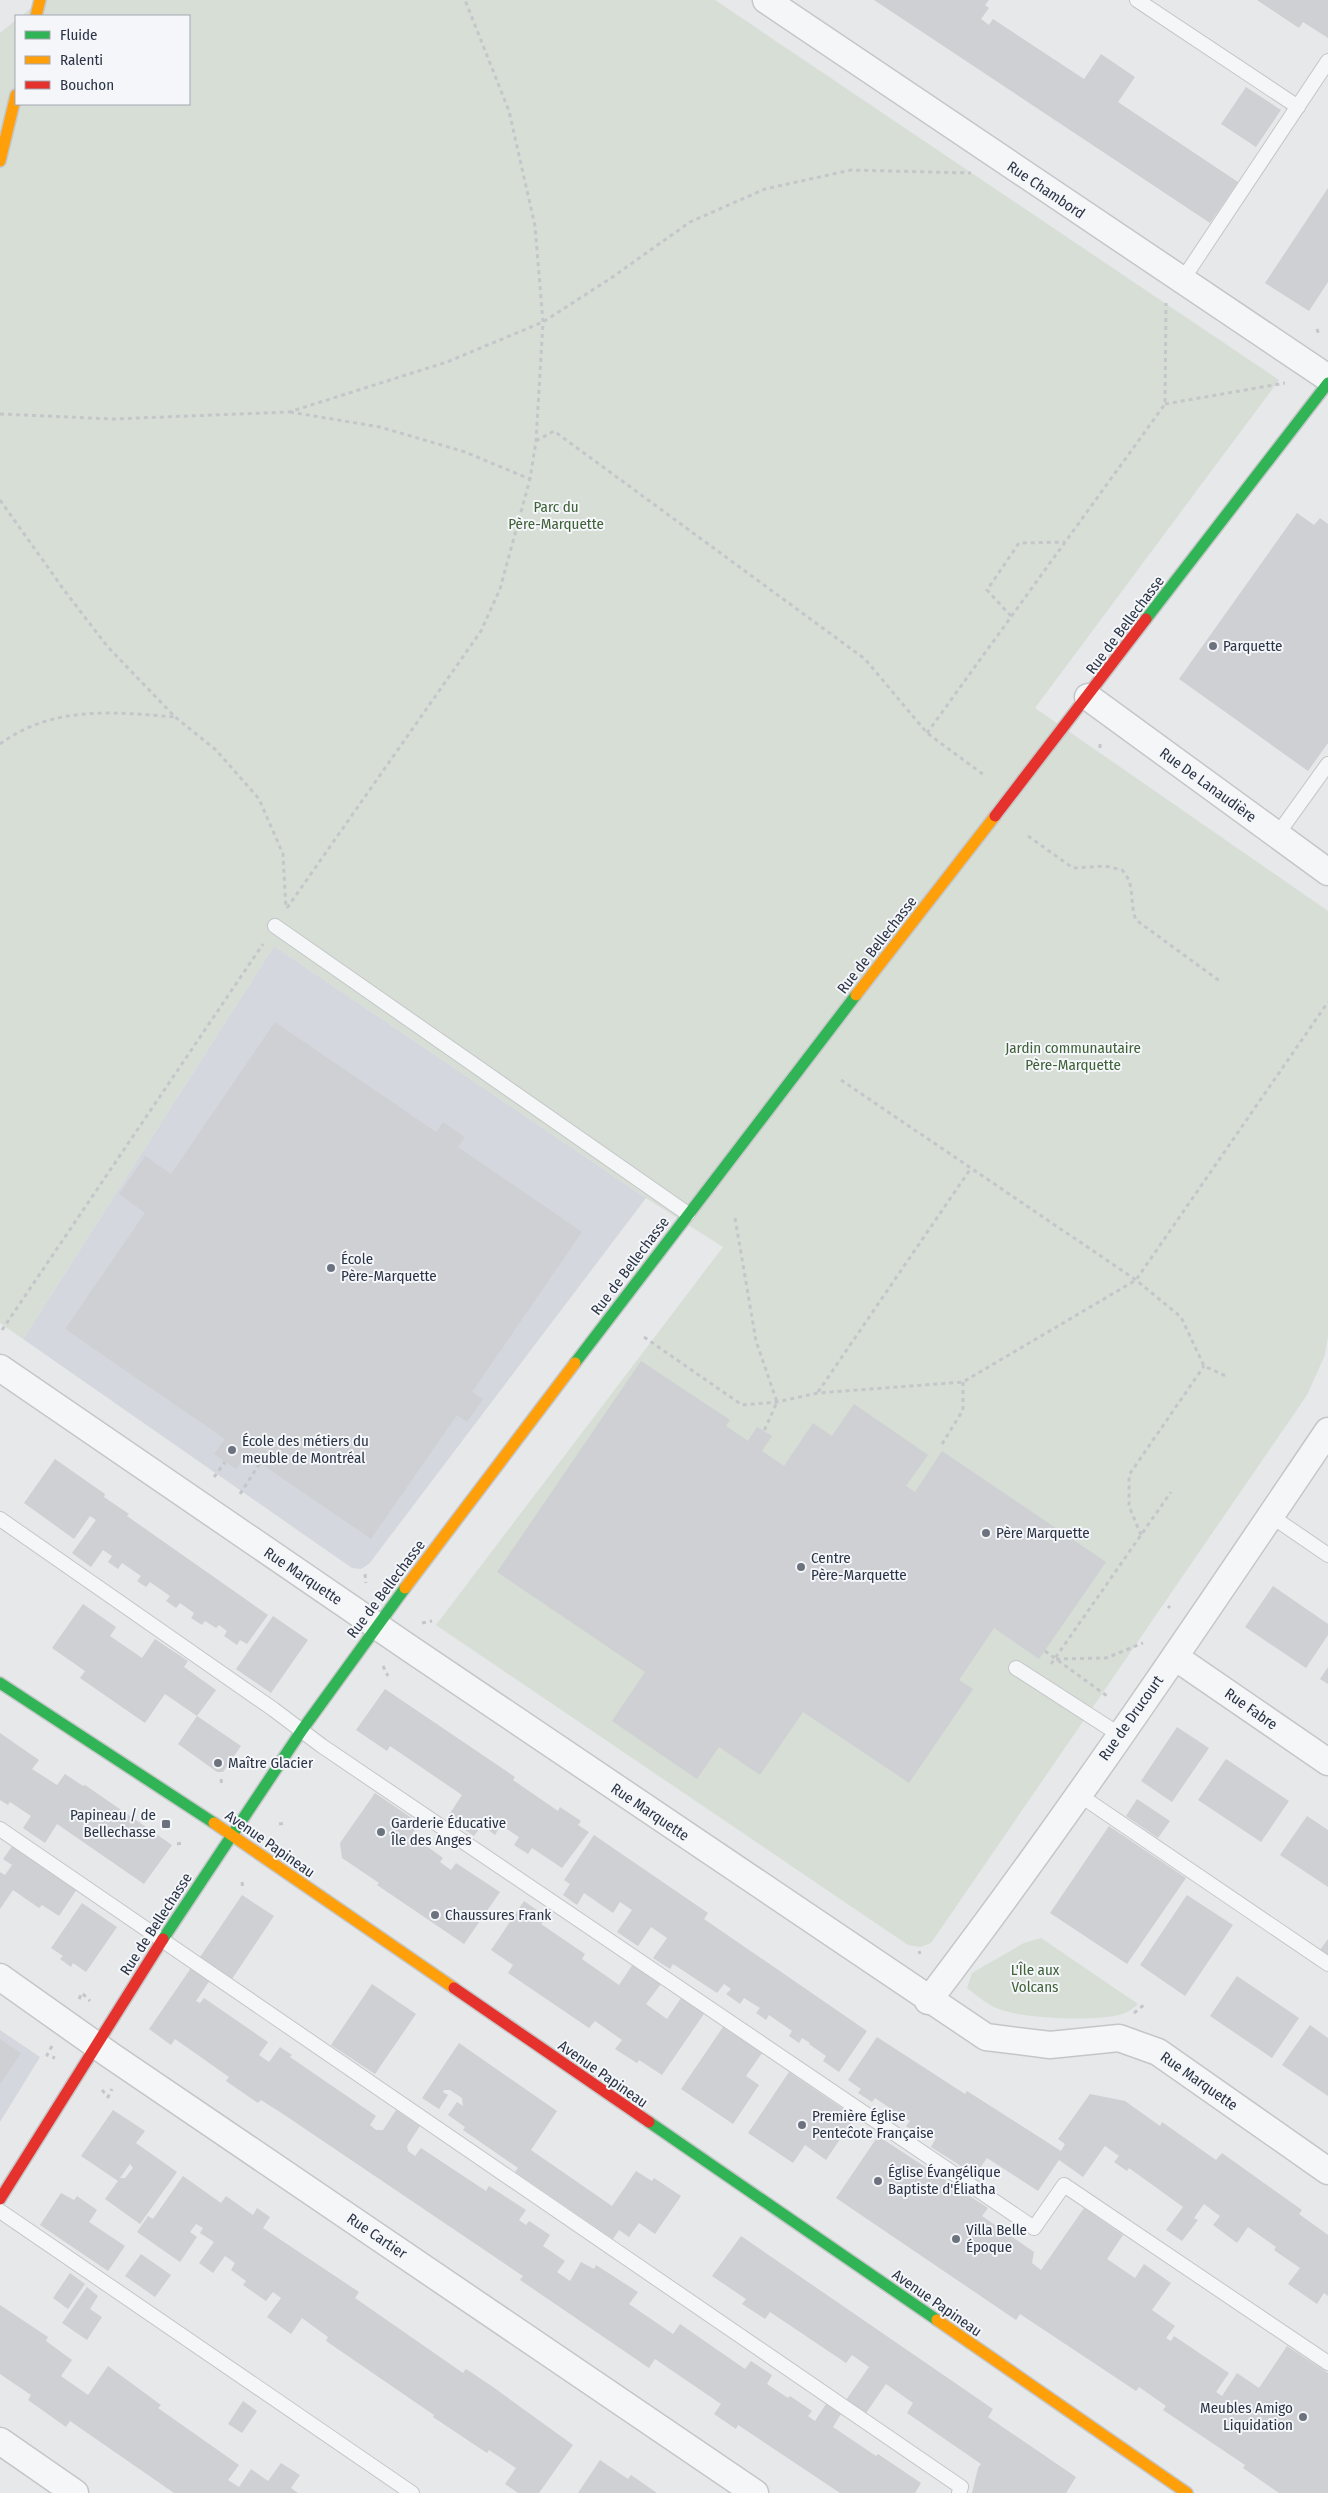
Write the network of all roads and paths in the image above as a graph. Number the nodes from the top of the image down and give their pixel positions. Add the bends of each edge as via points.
1 (465, 0) edge
2 (766, 0) edge
3 (1137, 0) edge
4 (1328, 61) edge
5 (15, 99) edge
6 (1298, 107) junction
7 (0, 161) edge
8 (977, 173) dead end
9 (1174, 291) junction
10 (543, 322) junction
11 (1318, 329) dead end
12 (1319, 335) dead end
13 (1328, 378) edge
14 (1285, 383) dead end
15 (1328, 383) edge
16 (1165, 404) junction
17 (289, 412) junction
18 (0, 414) edge
19 (536, 441) junction
20 (530, 479) junction
21 (0, 500) edge
22 (1065, 542) junction
23 (1012, 616) junction
24 (1088, 698) junction
25 (175, 717) junction
26 (928, 733) junction
27 (0, 744) edge
28 (1328, 764) edge
29 (984, 775) dead end
30 (1277, 835) junction
31 (1028, 836) dead end
32 (1328, 872) edge
33 (286, 909) junction
34 (275, 926) junction
35 (1221, 982) dead end
36 (1328, 1002) edge
37 (841, 1080) dead end
38 (972, 1168) junction
39 (688, 1214) junction
40 (735, 1218) dead end
41 (1136, 1280) junction
42 (2, 1330) dead end
43 (644, 1337) dead end
44 (1204, 1366) junction
45 (0, 1368) edge
46 (1228, 1378) dead end
47 (963, 1382) junction
48 (818, 1393) junction
49 (777, 1402) junction
50 (764, 1431) dead end
51 (1328, 1431) edge
52 (942, 1444) dead end
53 (225, 1462) dead end
54 (260, 1463) dead end
55 (214, 1477) dead end
56 (1171, 1492) dead end
57 (240, 1494) dead end
58 (1271, 1516) junction
59 (0, 1519) edge
60 (1141, 1535) junction
61 (1328, 1555) edge
62 (365, 1574) dead end
63 (366, 1589) dead end
64 (376, 1626) junction
65 (1143, 1643) dead end
66 (1045, 1652) dead end
67 (1175, 1657) junction
68 (1055, 1659) junction
69 (383, 1666) dead end
70 (1016, 1668) dead end
71 (388, 1676) dead end
72 (0, 1683) edge
73 (1039, 1683) junction
74 (1107, 1696) dead end
75 (302, 1730) junction
76 (1120, 1735) junction
77 (1328, 1762) edge
78 (221, 1779) dead end
79 (222, 1786) dead end
80 (1078, 1794) junction
81 (286, 1823) dead end
82 (279, 1824) dead end
83 (0, 1828) edge
84 (231, 1836) junction
85 (182, 1842) dead end
86 (177, 1844) dead end
87 (242, 1882) dead end
88 (243, 1890) dead end
89 (162, 1940) junction
90 (1328, 1964) edge
91 (0, 1977) edge
92 (928, 2001) junction
93 (96, 2045) junction
94 (1328, 2171) edge
95 (0, 2199) edge
96 (0, 2211) edge
97 (1328, 2363) edge
98 (0, 2442) edge
99 (75, 2493) edge
100 (412, 2493) edge
101 (755, 2493) edge
102 (960, 2493) edge
103 (1187, 2493) edge

1 - 10 path via 510,111 535,226
2 - 9 street, Rue Chambord
3 - 6 lane
4 - 6 lane
5 - 7 street
6 - 9 lane
8 - 10 path via 851,170 765,189 690,222
9 - 13 street, Rue Chambord
9 - 16 path
10 - 17 path via 447,362
10 - 19 path
11 - 12 path
14 - 16 path
15 - 24 street, Rue de Bellechasse
16 - 22 path
17 - 18 path via 114,420
17 - 20 path via 380,428 465,452
19 - 20 path
19 - 26 path via 554,432 865,659
20 - 33 path via 500,589 481,631
21 - 25 path via 107,646
22 - 23 path
22 - 23 path via 1019,543 987,590
23 - 26 path
24 - 30 street, Rue De Lanaudière
24 - 39 street, Rue de Bellechasse
25 - 27 path via 115,712 56,716
25 - 33 path via 216,750 259,799 283,854
26 - 29 path
28 - 30 lane
30 - 32 street, Rue De Lanaudière
31 - 35 path via 1073,868 1105,866 1122,870 1131,884 1136,920
33 - 34 path
34 - 39 lane
34 - 42 path
36 - 41 path
37 - 38 path
38 - 41 path
38 - 48 path
39 - 64 street, Rue de Bellechasse
40 - 49 path via 756,1341
41 - 44 path via 1181,1318
41 - 47 path
43 - 49 path via 742,1405
44 - 46 path
44 - 60 path via 1129,1476 1129,1506
45 - 64 street, Rue Marquette
47 - 48 path
47 - 52 path via 963,1410
48 - 49 path
49 - 50 path
51 - 58 street, Rue de Drucourt
53 - 55 path
54 - 57 path
56 - 60 path
58 - 61 lane
58 - 67 street, Rue de Drucourt
59 - 75 lane
60 - 68 path
62 - 63 path
64 - 75 street, Rue de Bellechasse
64 - 92 street, Rue Marquette
65 - 68 path via 1106,1658
66 - 68 path
67 - 76 street, Rue de Drucourt
67 - 77 street, Rue Fabre
68 - 73 path
68 - 74 path
69 - 71 path
70 - 73 lane
72 - 84 street, Avenue Papineau
73 - 76 lane
75 - 84 street, Rue de Bellechasse
75 - 97 lane via 1034,2228 1064,2185
76 - 80 street, Rue de Drucourt
78 - 79 path
80 - 90 lane
80 - 92 street, Rue de Drucourt via 1001,1905
81 - 82 path
83 - 89 lane
84 - 89 street, Rue de Bellechasse
84 - 103 street, Avenue Papineau
85 - 86 path
87 - 88 path
89 - 93 street, Rue de Bellechasse
89 - 102 lane via 961,2487
91 - 93 street, Rue Cartier
92 - 94 street, Rue Marquette via 986,2037 1050,2045 1119,2038 1158,2052
93 - 95 street, Rue de Bellechasse
93 - 101 street, Rue Cartier
96 - 100 lane
98 - 99 street

